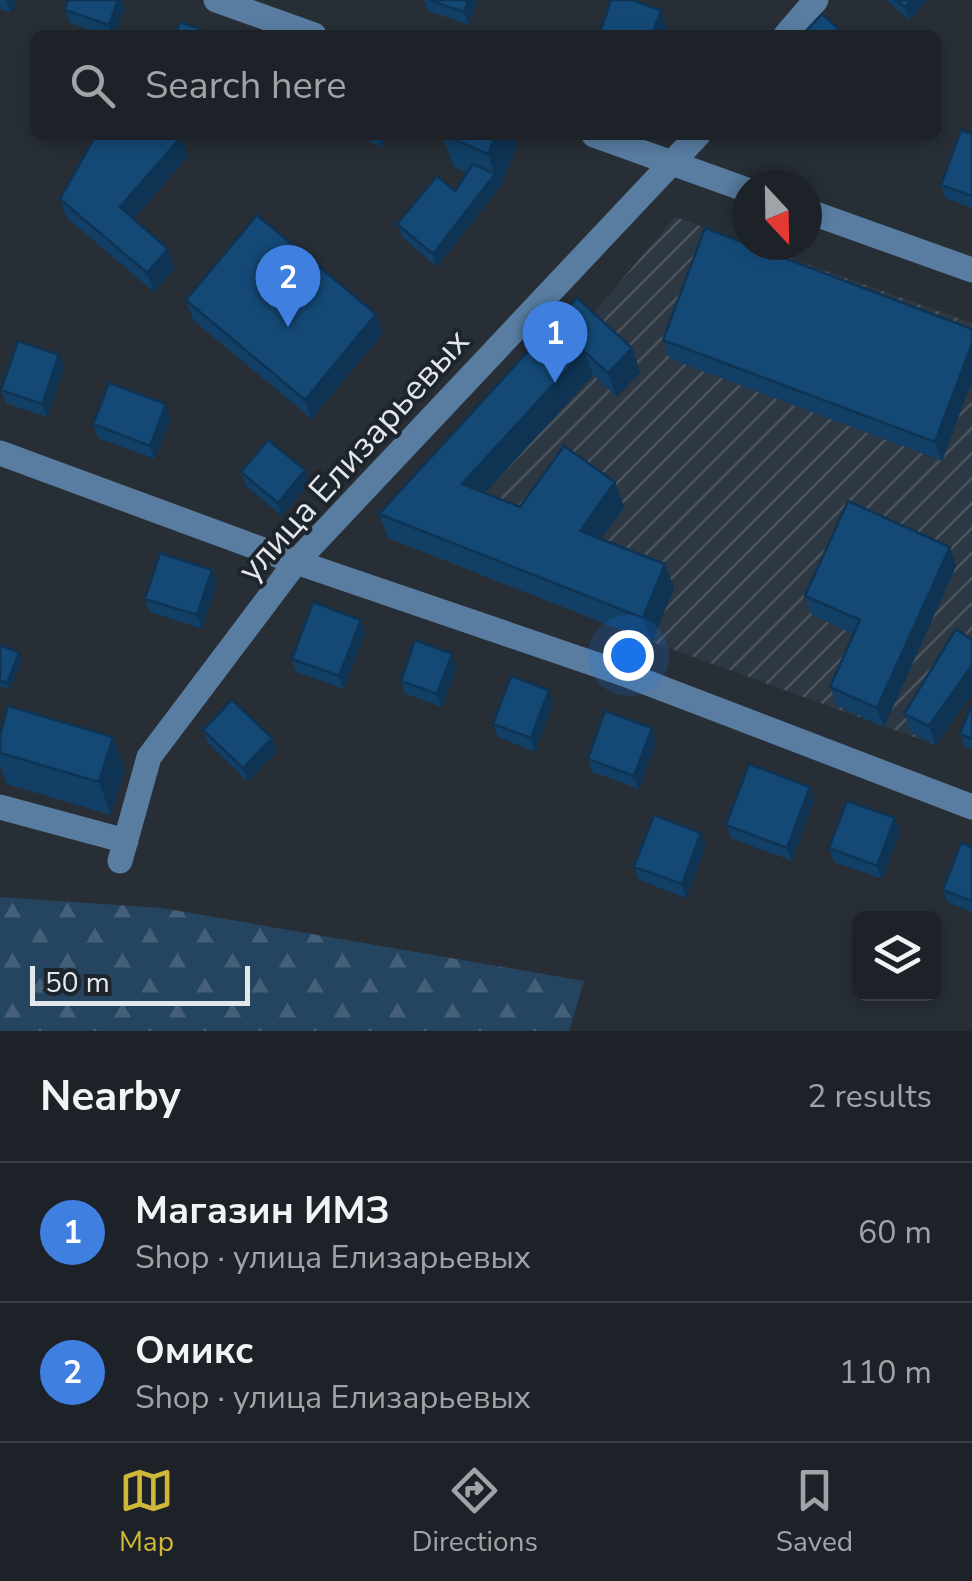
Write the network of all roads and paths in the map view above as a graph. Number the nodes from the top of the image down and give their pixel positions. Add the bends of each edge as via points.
1 (216, 0) edge
2 (816, 0) edge
3 (300, 30) edge
4 (790, 30) edge
5 (608, 140) edge
6 (694, 140) edge
7 (673, 164) junction
8 (732, 185) edge
9 (822, 216) edge
10 (972, 270) edge
11 (0, 452) edge
12 (296, 562) junction
13 (0, 807) edge
14 (972, 808) edge

1 - 3 street
2 - 4 street
5 - 7 street
6 - 7 street, улица Елизарьевых
7 - 8 street
7 - 12 street, улица Елизарьевых
9 - 10 street
11 - 12 street
12 - 13 street, улица Елизарьевых via 150,757 123,851
12 - 14 street via 628,675

